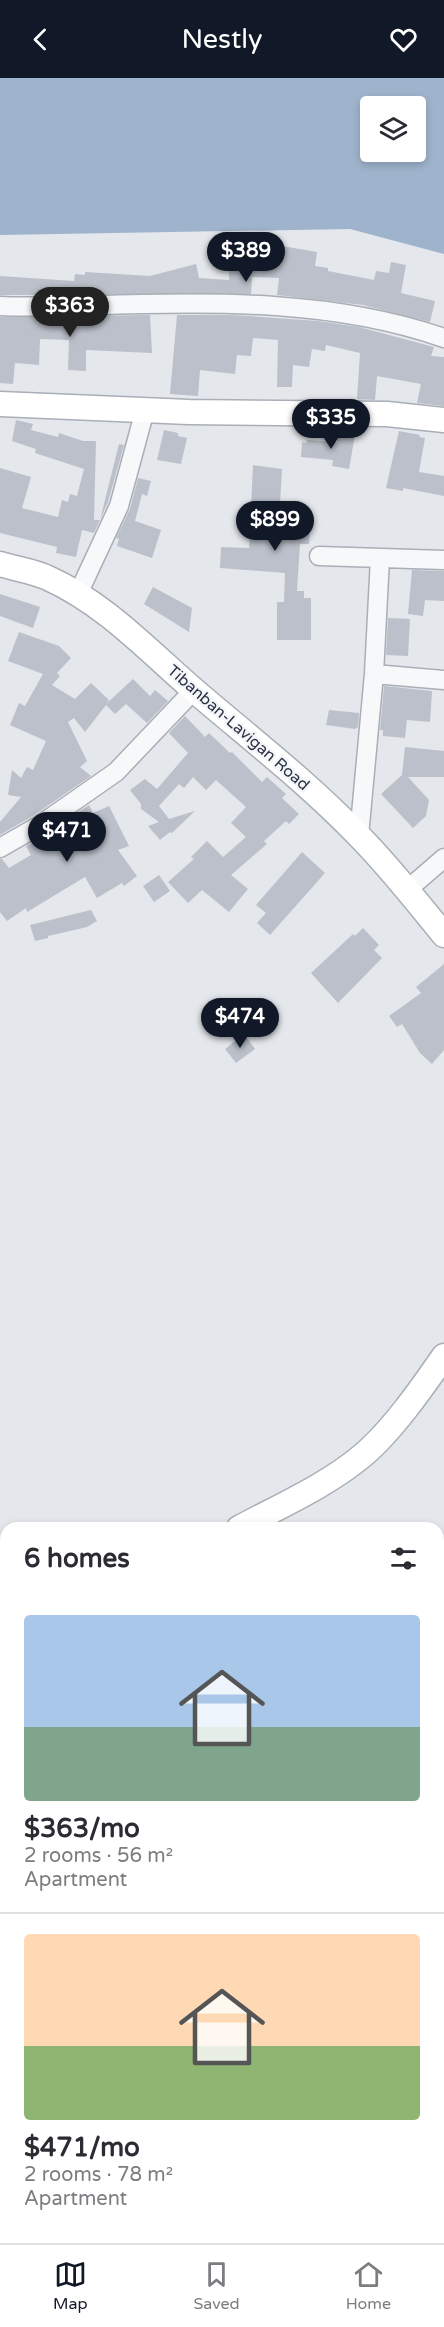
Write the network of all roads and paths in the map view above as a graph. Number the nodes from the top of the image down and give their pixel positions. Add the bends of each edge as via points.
1 (0, 306) edge
2 (444, 338) edge
3 (0, 404) edge
4 (145, 411) junction
5 (444, 420) edge
6 (319, 556) dead end
7 (380, 558) junction
8 (444, 560) edge
9 (0, 564) edge
10 (78, 594) junction
11 (374, 674) junction
12 (444, 680) edge
13 (194, 690) junction
14 (359, 836) junction
15 (0, 848) edge
16 (444, 858) edge
17 (407, 890) junction
18 (444, 935) edge
19 (444, 1356) edge
20 (250, 1522) edge

1 - 2 street via 296,306 360,314
3 - 4 street
4 - 5 street via 387,414
4 - 10 street via 119,506
6 - 7 street
7 - 8 street
7 - 11 street
9 - 10 street, Tibanban-Lavigan Road via 46,577
10 - 13 street, Tibanban-Lavigan Road via 100,608
11 - 12 street
11 - 14 street
13 - 14 street, Tibanban-Lavigan Road via 322,799
13 - 15 street via 116,772
14 - 17 street, Tibanban-Lavigan Road
16 - 17 street
17 - 18 street, Tibanban-Lavigan Road
19 - 20 street via 418,1395 363,1455 331,1478

